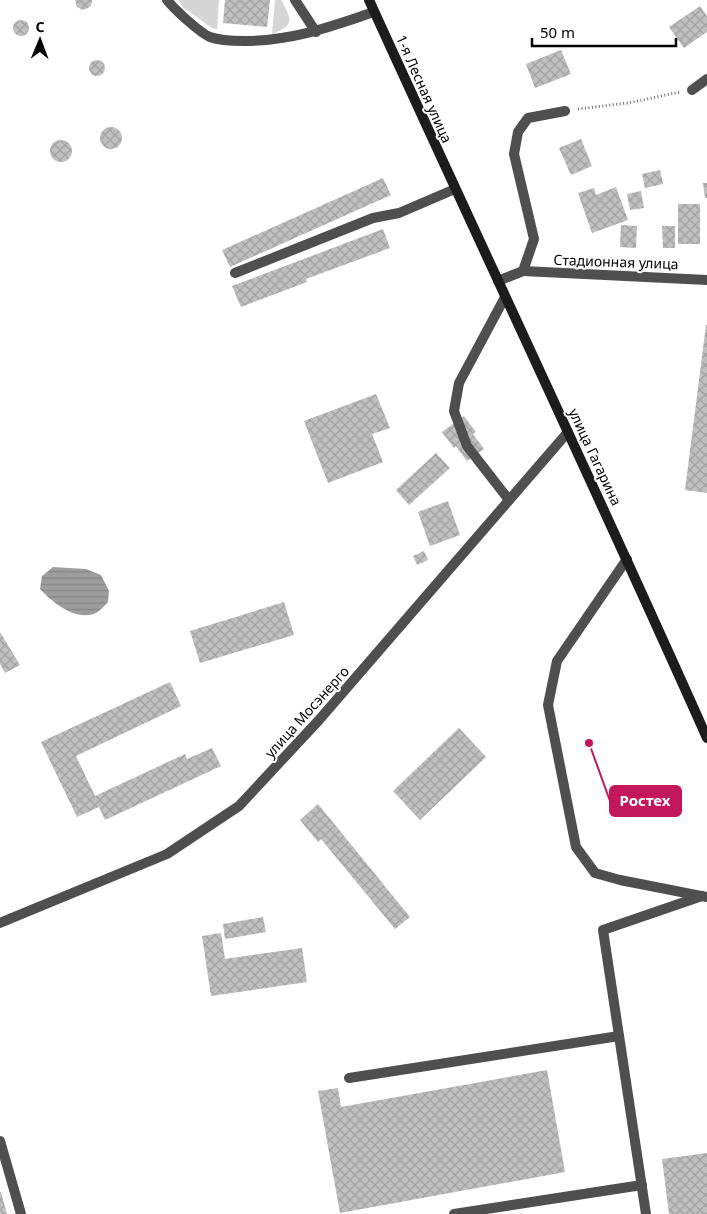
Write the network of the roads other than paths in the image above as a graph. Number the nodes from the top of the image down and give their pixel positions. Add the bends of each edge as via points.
1 (167, 0) edge
2 (295, 0) edge
3 (369, 0) edge
4 (374, 12) junction
5 (316, 32) junction
6 (707, 79) edge
7 (692, 90) road end
8 (565, 111) road end
9 (455, 189) junction
10 (523, 271) junction
11 (235, 273) dead end
12 (707, 280) edge
13 (498, 281) junction
14 (505, 297) junction
15 (568, 432) junction
16 (509, 500) junction
17 (627, 559) junction
18 (703, 716) edge
19 (707, 738) edge
20 (705, 896) edge
21 (0, 923) edge
22 (619, 1036) junction
23 (350, 1078) dead end
24 (0, 1141) edge
25 (642, 1185) junction
26 (21, 1214) edge
27 (454, 1214) edge
28 (646, 1214) edge

1 - 5 street via 209,37 268,41
2 - 5 street
3 - 4 main road, 1-я Лесная улица
4 - 5 street
4 - 9 main road, 1-я Лесная улица
6 - 7 street
8 - 10 street via 528,118 518,132 514,154 534,239
9 - 11 street via 400,213 373,218
9 - 13 main road, улица Гагарина
10 - 12 street, Стадионная улица
10 - 13 street
13 - 14 main road, улица Гагарина
14 - 15 main road, улица Гагарина
14 - 16 street via 459,383 454,411 467,446
15 - 16 street, улица Мосэнерго
15 - 17 main road, улица Гагарина
16 - 21 street, улица Мосэнерго via 319,720 238,806 166,854
17 - 18 main road, улица Гагарина
17 - 20 street via 557,661 548,705 576,847 595,873
18 - 19 main road, улица Гагарина
20 - 22 street via 603,930
22 - 23 street
22 - 25 street
24 - 26 street
25 - 27 street
25 - 28 street

